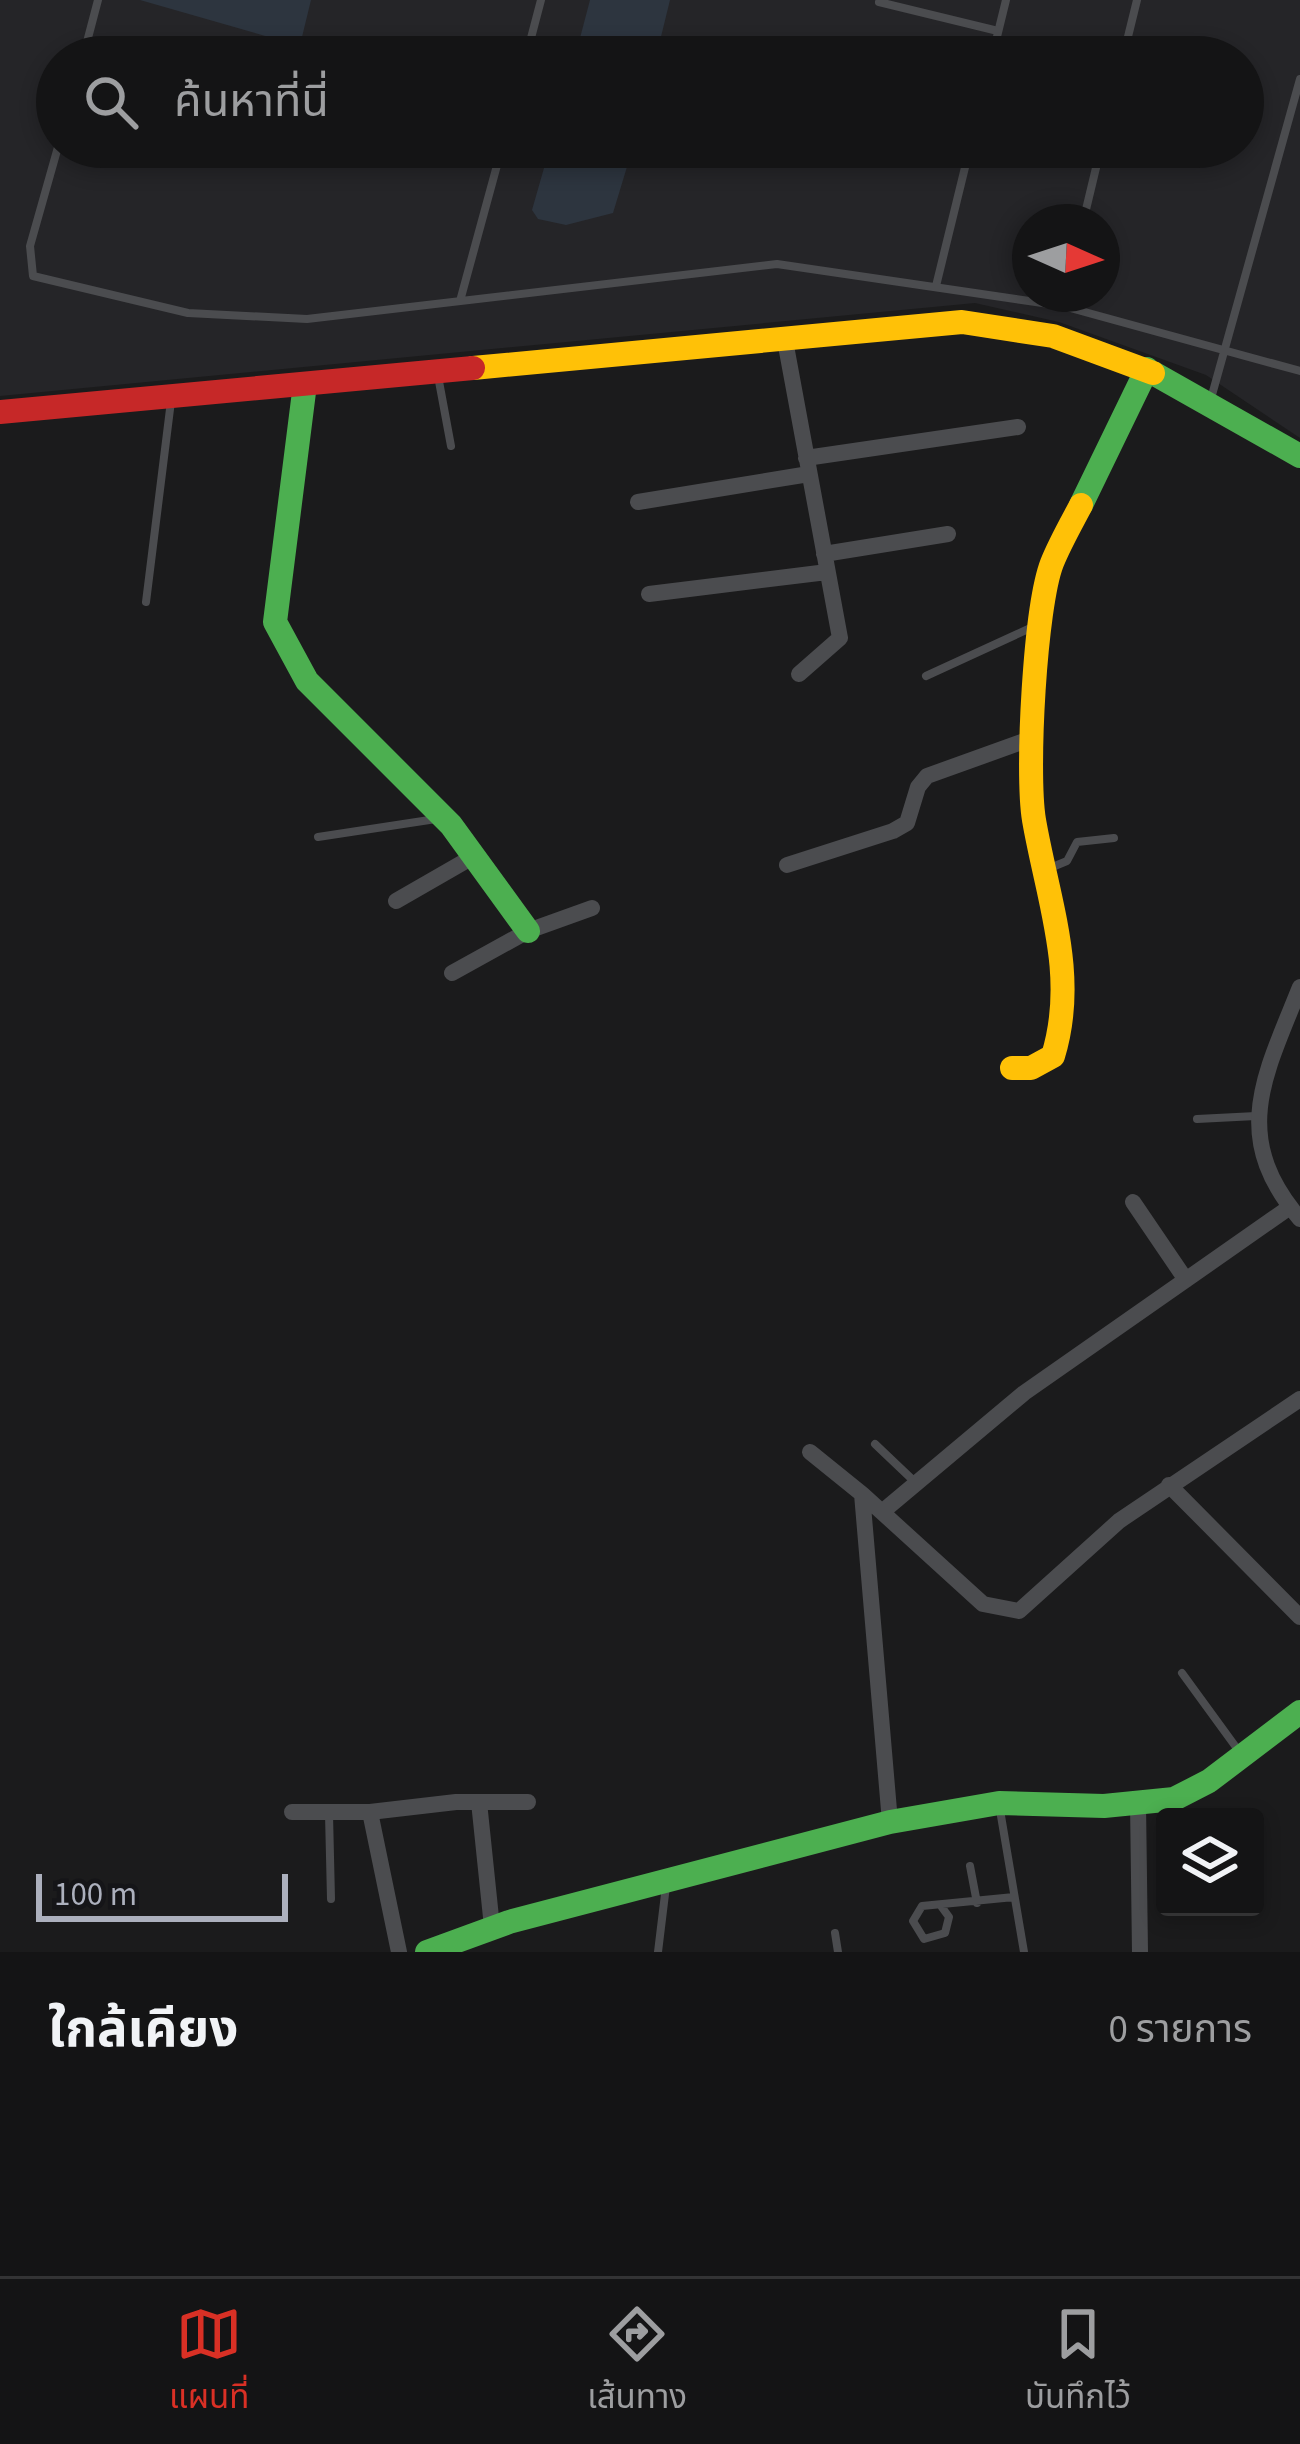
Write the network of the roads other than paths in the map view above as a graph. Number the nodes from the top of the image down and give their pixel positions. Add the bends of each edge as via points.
1 (98, 0) edge
2 (541, 0) edge
3 (1006, 0) edge
4 (1137, 0) edge
5 (879, 2) edge
6 (998, 31) junction
7 (89, 36) edge
8 (532, 36) edge
9 (997, 36) edge
10 (1128, 36) edge
11 (1300, 79) edge
12 (52, 168) edge
13 (496, 168) edge
14 (965, 168) edge
15 (1096, 168) edge
16 (1087, 204) edge
17 (936, 286) junction
18 (1012, 298) edge
19 (460, 301) junction
20 (1083, 312) edge
21 (784, 335) junction
22 (1226, 355) junction
23 (437, 369) junction
24 (1147, 369) junction
25 (1300, 371) edge
26 (305, 384) junction
27 (172, 397) junction
28 (1210, 400) junction
29 (0, 412) edge
30 (1018, 427) dead end
31 (451, 446) dead end
32 (1300, 456) edge
33 (808, 466) junction
34 (638, 502) dead end
35 (948, 534) dead end
36 (826, 563) junction
37 (649, 594) dead end
38 (146, 602) dead end
39 (1043, 621) junction
40 (799, 674) dead end
41 (926, 676) dead end
42 (1030, 739) junction
43 (442, 815) junction
44 (318, 836) dead end
45 (1114, 838) dead end
46 (476, 855) junction
47 (787, 865) dead end
48 (1043, 871) junction
49 (396, 901) dead end
50 (592, 908) dead end
51 (528, 932) junction
52 (452, 974) dead end
53 (1300, 987) edge
54 (1012, 1068) dead end
55 (1258, 1116) junction
56 (1197, 1120) dead end
57 (1133, 1202) dead end
58 (1295, 1213) edge
59 (1186, 1280) junction
60 (1300, 1399) edge
61 (875, 1444) dead end
62 (810, 1453) dead end
63 (916, 1484) junction
64 (1169, 1485) junction
65 (862, 1494) junction
66 (882, 1512) junction
67 (1300, 1617) edge
68 (1182, 1673) dead end
69 (1300, 1712) edge
70 (1242, 1756) junction
71 (479, 1802) junction
72 (527, 1802) dead end
73 (999, 1803) junction
74 (1138, 1803) junction
75 (292, 1812) dead end
76 (370, 1812) junction
77 (329, 1813) junction
78 (890, 1822) junction
79 (970, 1866) dead end
80 (667, 1879) junction
81 (1014, 1897) junction
82 (331, 1899) dead end
83 (977, 1903) junction
84 (941, 1906) junction
85 (492, 1928) junction
86 (835, 1933) dead end
87 (400, 1952) edge
88 (427, 1952) edge
89 (658, 1952) edge
90 (838, 1952) edge
91 (1024, 1952) edge
92 (1140, 1952) edge

1 - 7 lane
2 - 8 lane
3 - 6 lane
4 - 10 lane
5 - 6 lane
6 - 9 lane
11 - 22 lane
12 - 19 lane via 30,246 30,270 42,280 188,313 257,319
13 - 19 lane
14 - 17 lane
15 - 16 lane
17 - 18 lane
17 - 19 lane via 777,265
20 - 22 lane
21 - 23 street
21 - 24 street via 989,323
21 - 33 street
22 - 25 lane
22 - 28 lane
23 - 26 street
23 - 31 lane
24 - 28 street
24 - 39 street via 1050,567
26 - 27 street
26 - 43 street via 275,622 286,656 309,687
27 - 29 street
27 - 38 lane
28 - 32 street
30 - 33 street
33 - 34 street
33 - 36 street
35 - 36 street
36 - 37 street
36 - 40 street via 840,638
39 - 41 lane
39 - 42 street
42 - 47 street via 927,776 908,823 893,831
42 - 48 street
43 - 44 lane via 427,825
43 - 46 street
45 - 48 lane via 1077,842 1067,861
46 - 49 street
46 - 51 street
48 - 54 street via 1065,969 1062,1037 1043,1064
50 - 51 street
51 - 52 street
53 - 55 street via 1260,1086
55 - 56 lane
55 - 58 street via 1267,1169
57 - 59 street
58 - 59 street
59 - 63 street via 1024,1393
60 - 64 street
61 - 63 lane
62 - 65 street
63 - 66 street
64 - 66 street via 1013,1612 983,1604
64 - 67 street
65 - 66 street
65 - 78 street
68 - 70 lane
69 - 70 street
70 - 74 street via 1184,1796
71 - 72 street
71 - 76 street
71 - 85 street
73 - 74 street
73 - 78 street
73 - 81 lane
74 - 92 street
75 - 77 street
76 - 77 street
76 - 87 street
77 - 82 lane
78 - 80 street
79 - 83 lane
80 - 85 street
80 - 89 lane
81 - 83 lane
81 - 91 lane
83 - 84 lane
84 - 84 lane via 915,1914 924,1939 945,1933 949,1917
85 - 88 street
86 - 90 lane

